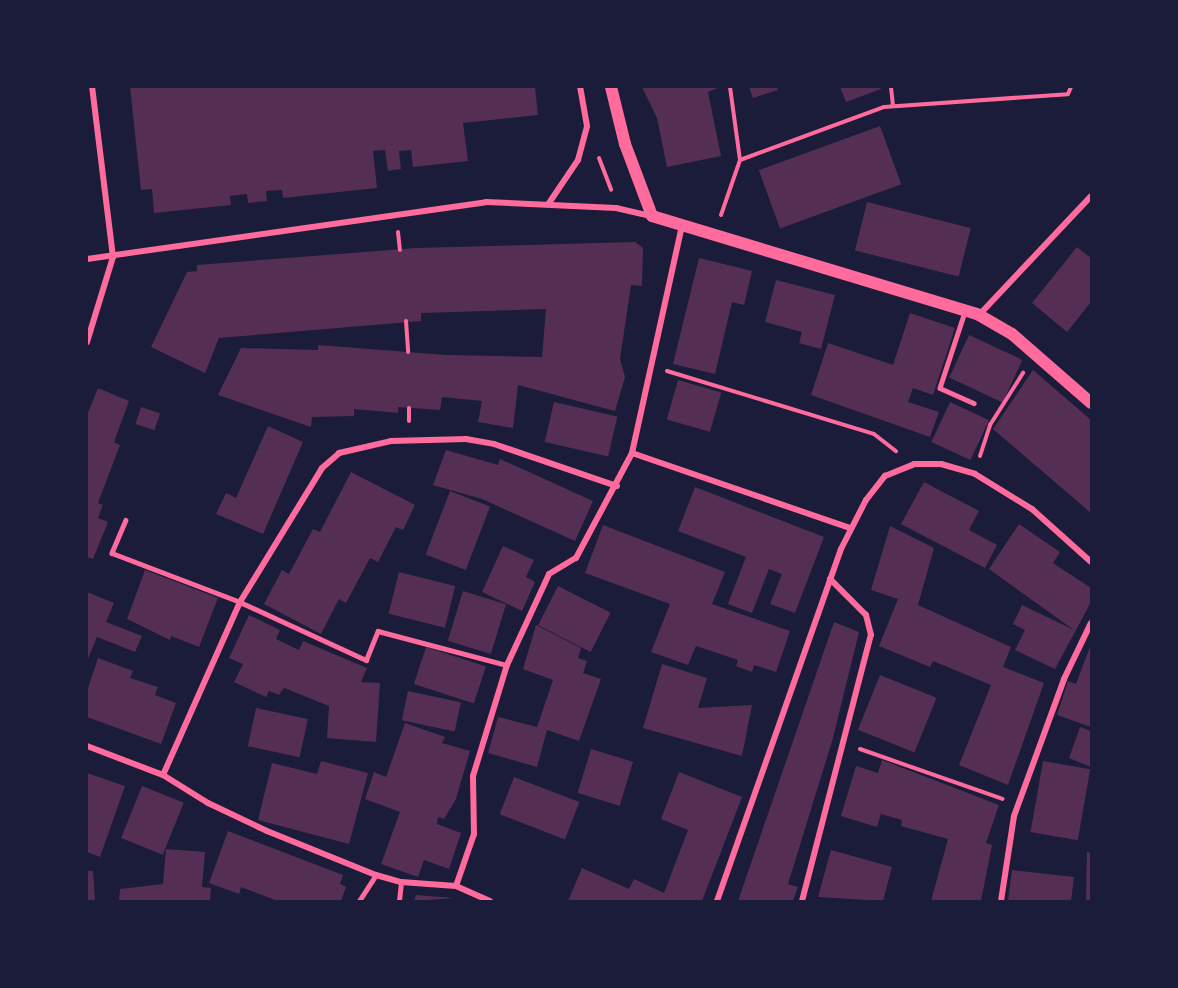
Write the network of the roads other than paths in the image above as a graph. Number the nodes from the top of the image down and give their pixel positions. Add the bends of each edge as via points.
1 (92, 87) edge
2 (580, 87) edge
3 (611, 87) edge
4 (1091, 196) edge
5 (549, 203) junction
6 (652, 216) junction
7 (682, 223) junction
8 (113, 257) junction
9 (87, 259) edge
10 (966, 310) junction
11 (979, 315) junction
12 (87, 342) edge
13 (974, 403) dead end
14 (1091, 403) edge
15 (632, 453) junction
16 (617, 486) junction
17 (126, 520) dead end
18 (850, 528) junction
19 (1091, 562) edge
20 (830, 579) junction
21 (240, 602) junction
22 (1091, 623) edge
23 (507, 665) junction
24 (87, 746) edge
25 (163, 775) junction
26 (376, 875) junction
27 (401, 882) junction
28 (456, 886) junction
29 (359, 901) edge
30 (399, 901) edge
31 (490, 901) edge
32 (717, 901) edge
33 (802, 901) edge
34 (1001, 901) edge

1 - 8 street
2 - 5 street via 587,126 578,160
3 - 6 main road via 625,144
4 - 11 street
5 - 6 street via 616,208
5 - 8 street via 486,202 169,245
6 - 7 main road
7 - 10 main road
7 - 15 street
8 - 9 street
8 - 12 street
10 - 11 main road
10 - 13 lane via 940,388
11 - 14 main road via 1012,334
15 - 16 street
15 - 18 street
16 - 21 street via 466,438 390,441 339,453 322,468
16 - 23 street via 576,558 549,574
17 - 21 lane via 112,553
18 - 19 street via 885,476 914,464 941,464 975,474 1032,509
18 - 20 street
20 - 32 street
20 - 33 street via 866,615 871,635
21 - 23 lane via 366,660 378,631
21 - 25 street
22 - 34 street via 1064,679 1018,804 1007,839
23 - 28 street via 474,776 474,834
24 - 25 street
25 - 26 street via 208,803 267,831
26 - 27 street
26 - 29 lane
27 - 28 street
27 - 30 lane
28 - 31 street

